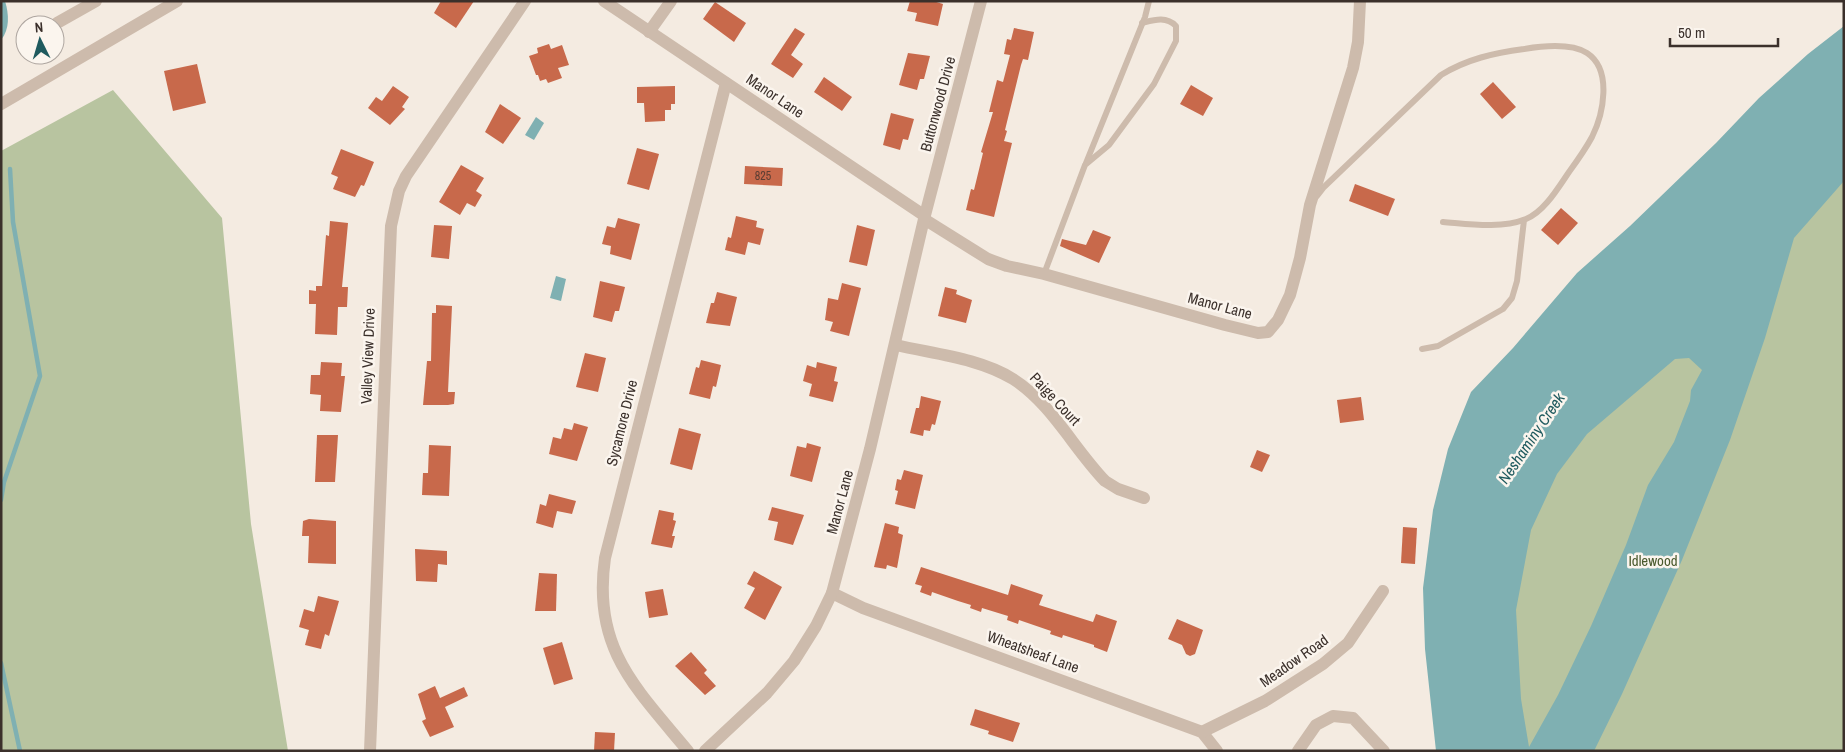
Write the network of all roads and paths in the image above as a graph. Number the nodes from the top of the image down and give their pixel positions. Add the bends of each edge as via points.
1 (96, 1) edge
2 (177, 1) edge
3 (525, 1) edge
4 (604, 1) edge
5 (671, 1) edge
6 (981, 1) edge
7 (1149, 1) edge
8 (1360, 1) edge
9 (65, 18) edge
10 (1142, 23) junction
11 (649, 32) junction
12 (726, 83) junction
13 (1, 104) edge
14 (1086, 165) junction
15 (1310, 205) junction
16 (925, 218) junction
17 (1524, 220) junction
18 (1443, 222) dead end
19 (1044, 274) junction
20 (896, 344) junction
21 (1422, 349) dead end
22 (1144, 498) dead end
23 (1383, 591) dead end
24 (832, 593) junction
25 (1202, 732) junction
26 (370, 751) edge
27 (688, 751) edge
28 (705, 751) edge
29 (1217, 751) edge
30 (1298, 751) edge
31 (1384, 751) edge

1 - 9 street
2 - 13 street
3 - 26 street, Valley View Drive via 406,176 390,226
4 - 11 street, Manor Lane
5 - 11 street
6 - 16 street, Buttonwood Drive
7 - 10 lane
8 - 15 street, Manor Lane via 1353,68
10 - 14 lane
10 - 14 lane via 1158,19 1172,22 1176,26 1176,41 1158,78 1126,125
11 - 12 street, Manor Lane
12 - 16 street, Manor Lane
12 - 27 street, Sycamore Drive via 601,584 606,629 624,671
14 - 19 lane
15 - 17 lane via 1324,187 1454,68 1473,59 1530,48 1586,52 1601,71 1600,117 1592,136 1562,181 1540,209
15 - 19 street, Manor Lane via 1290,295 1268,332 1258,333 1225,325
16 - 19 street, Manor Lane via 988,259
16 - 20 street, Manor Lane
17 - 18 lane via 1491,225
17 - 21 lane via 1512,298 1503,309 1482,322 1438,346
20 - 22 street, Paige Court via 981,365 1011,378 1035,398 1105,481
20 - 24 street, Manor Lane
23 - 25 street, Meadow Road via 1348,643 1323,664 1265,701
24 - 25 street, Wheatsheaf Lane via 863,608
24 - 28 street, Manor Lane via 794,661 767,693
25 - 29 street
30 - 31 street via 1316,725 1333,716 1353,718

